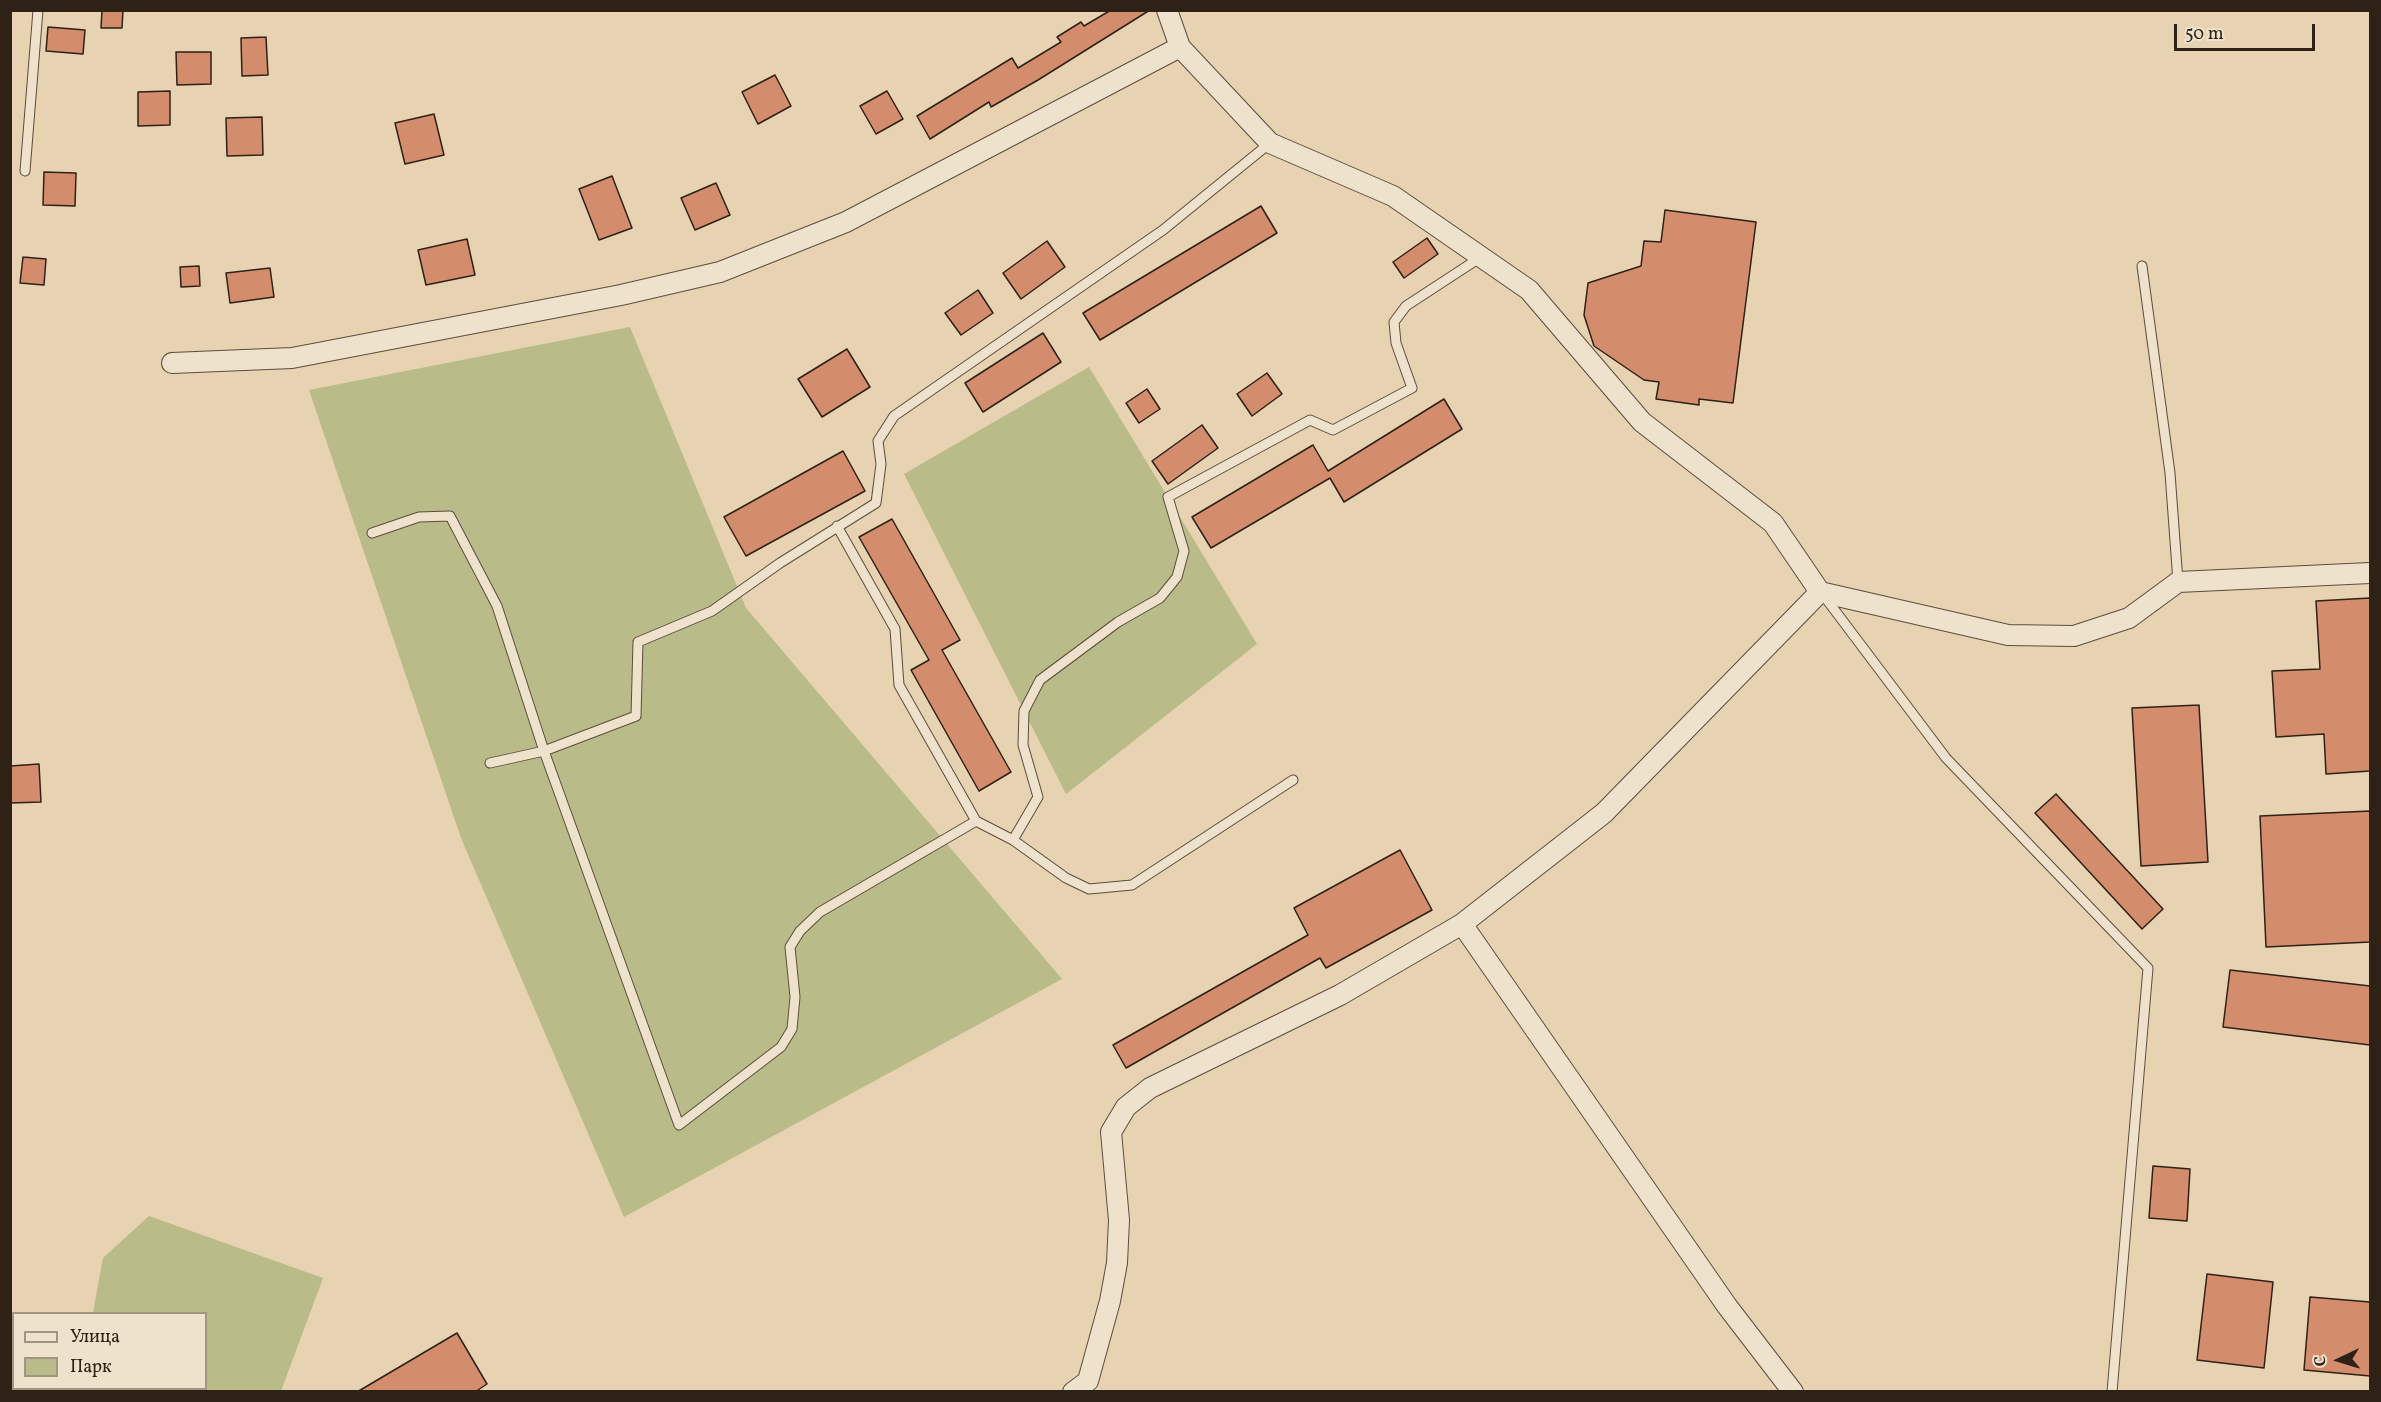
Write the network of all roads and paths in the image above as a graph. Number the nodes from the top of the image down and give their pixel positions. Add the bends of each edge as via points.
1 (38, 10) edge
2 (1167, 10) edge
3 (1180, 47) junction
4 (1270, 142) junction
5 (26, 171) dead end
6 (1480, 257) junction
7 (2142, 266) dead end
8 (172, 363) dead end
9 (837, 526) junction
10 (372, 533) dead end
11 (2370, 573) edge
12 (2178, 582) junction
13 (1820, 592) junction
14 (544, 751) junction
15 (490, 763) dead end
16 (1293, 780) dead end
17 (976, 821) junction
18 (1013, 840) junction
19 (1462, 924) junction
20 (1073, 1392) edge
21 (1793, 1392) edge
22 (2112, 1392) edge

1 - 5 lane
2 - 3 street
3 - 4 street
3 - 8 street via 846,222 720,272 621,295 292,358
4 - 6 street via 1393,196
4 - 9 lane via 1163,230 894,416 878,441 881,464 876,503
6 - 13 street via 1528,290 1642,422 1773,523
6 - 18 lane via 1406,306 1394,322 1396,343 1412,388 1333,430 1310,420 1168,497 1184,551 1177,577 1160,598 1118,622 1040,680 1024,711 1023,745 1038,797
7 - 12 lane via 2170,473
9 - 14 lane via 712,611 638,642 636,716
9 - 17 lane via 895,629 899,685
10 - 14 lane via 418,517 450,516 496,606
11 - 12 street
12 - 13 street via 2129,618 2074,636 2008,635
13 - 19 street via 1604,813
13 - 22 lane via 1946,758 2148,968
14 - 15 lane
14 - 17 lane via 679,1125 781,1047 792,1029 795,997 790,947 800,931 820,912
16 - 18 lane via 1132,885 1089,889 1066,878
17 - 18 lane
19 - 20 street via 1340,995 1150,1088 1126,1107 1111,1131 1119,1220 1110,1301 1088,1381
19 - 21 street via 1727,1306

